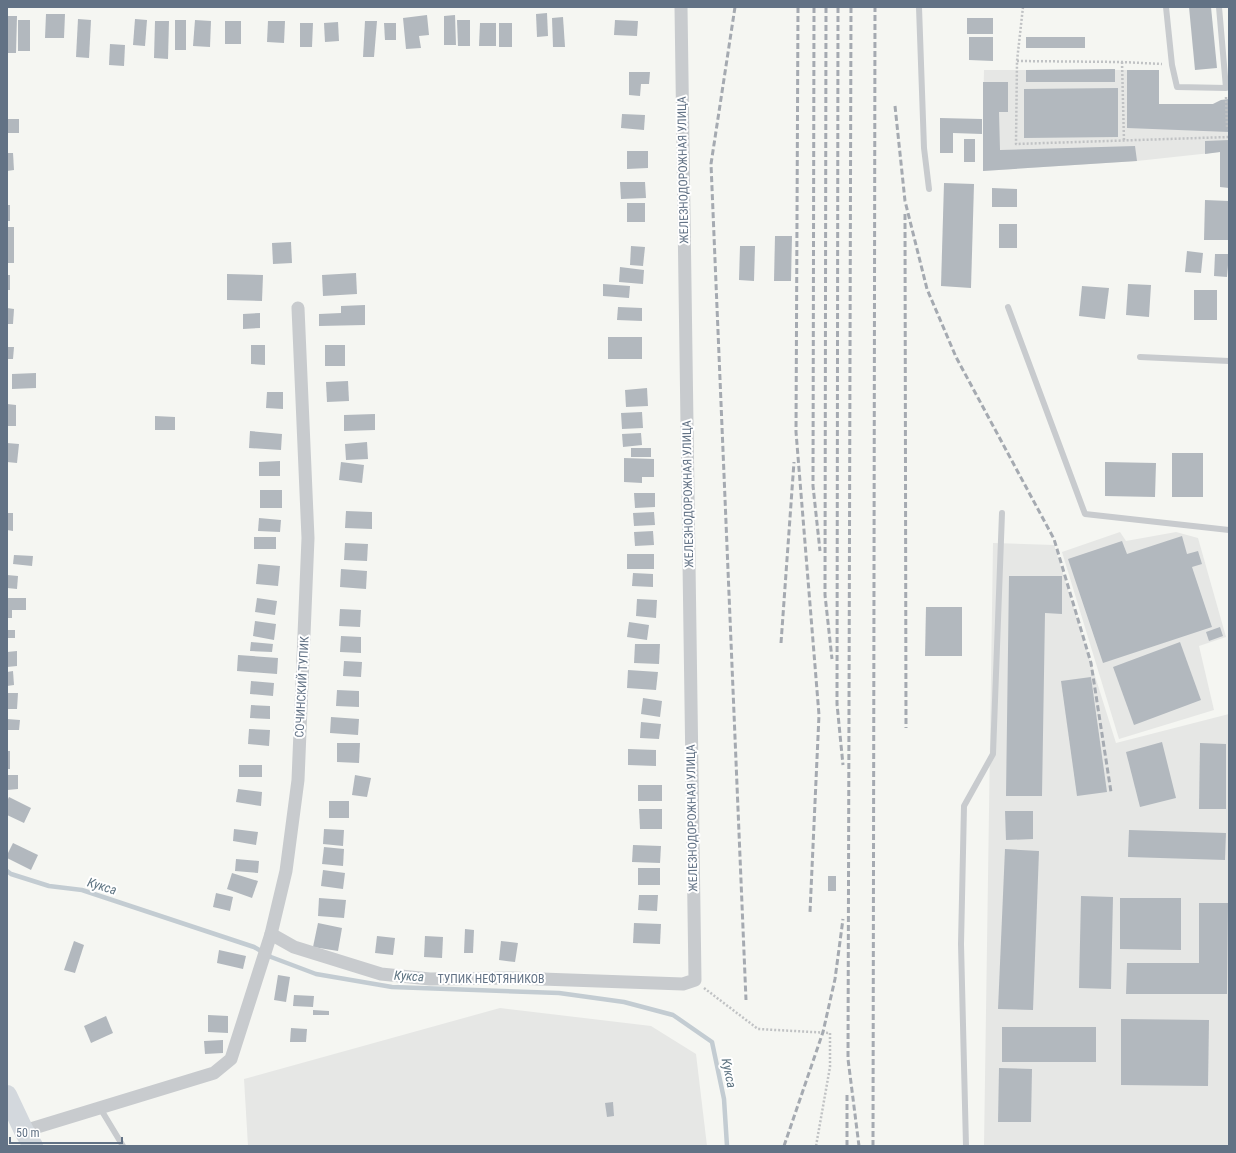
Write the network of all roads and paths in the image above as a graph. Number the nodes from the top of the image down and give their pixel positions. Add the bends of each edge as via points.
1 (681, 7) edge
2 (919, 7) edge
3 (1023, 7) edge
4 (1166, 7) edge
5 (1219, 7) edge
6 (1018, 61) junction
7 (1122, 62) junction
8 (1172, 65) junction
9 (1226, 88) junction
10 (1229, 129) edge
11 (1229, 137) edge
12 (1124, 141) junction
13 (929, 189) dead end
14 (1008, 307) dead end
15 (298, 308) dead end
16 (1140, 357) dead end
17 (1229, 362) edge
18 (1002, 513) dead end
19 (1229, 530) edge
20 (270, 939) junction
21 (695, 980) junction
22 (7, 1095) edge
23 (100, 1108) junction
24 (27, 1139) edge
25 (123, 1146) edge
26 (816, 1146) edge
27 (966, 1146) edge

1 - 21 street, ЖЕЛЕЗНОДОРОЖНАЯ УЛИЦА
2 - 13 lane via 924,148
3 - 6 path
4 - 8 lane
5 - 9 lane
6 - 7 path
6 - 12 path via 1016,144
7 - 8 path
7 - 12 path
8 - 9 lane via 1177,87
9 - 10 path
11 - 12 path
14 - 19 lane via 1085,514
15 - 20 street, СОЧИНСКИЙ ТУПИК via 308,538 304,656 298,780 286,871
16 - 17 lane
18 - 27 lane via 993,754 964,806 961,944
20 - 21 street, ТУПИК НЕФТЯНИКОВ via 388,975 430,979 513,978 683,984
20 - 23 street, СОЧИНСКИЙ ТУПИК via 231,1059 214,1073
21 - 26 path via 758,1029 830,1033 830,1067
22 - 24 main road
23 - 24 street
23 - 25 lane

